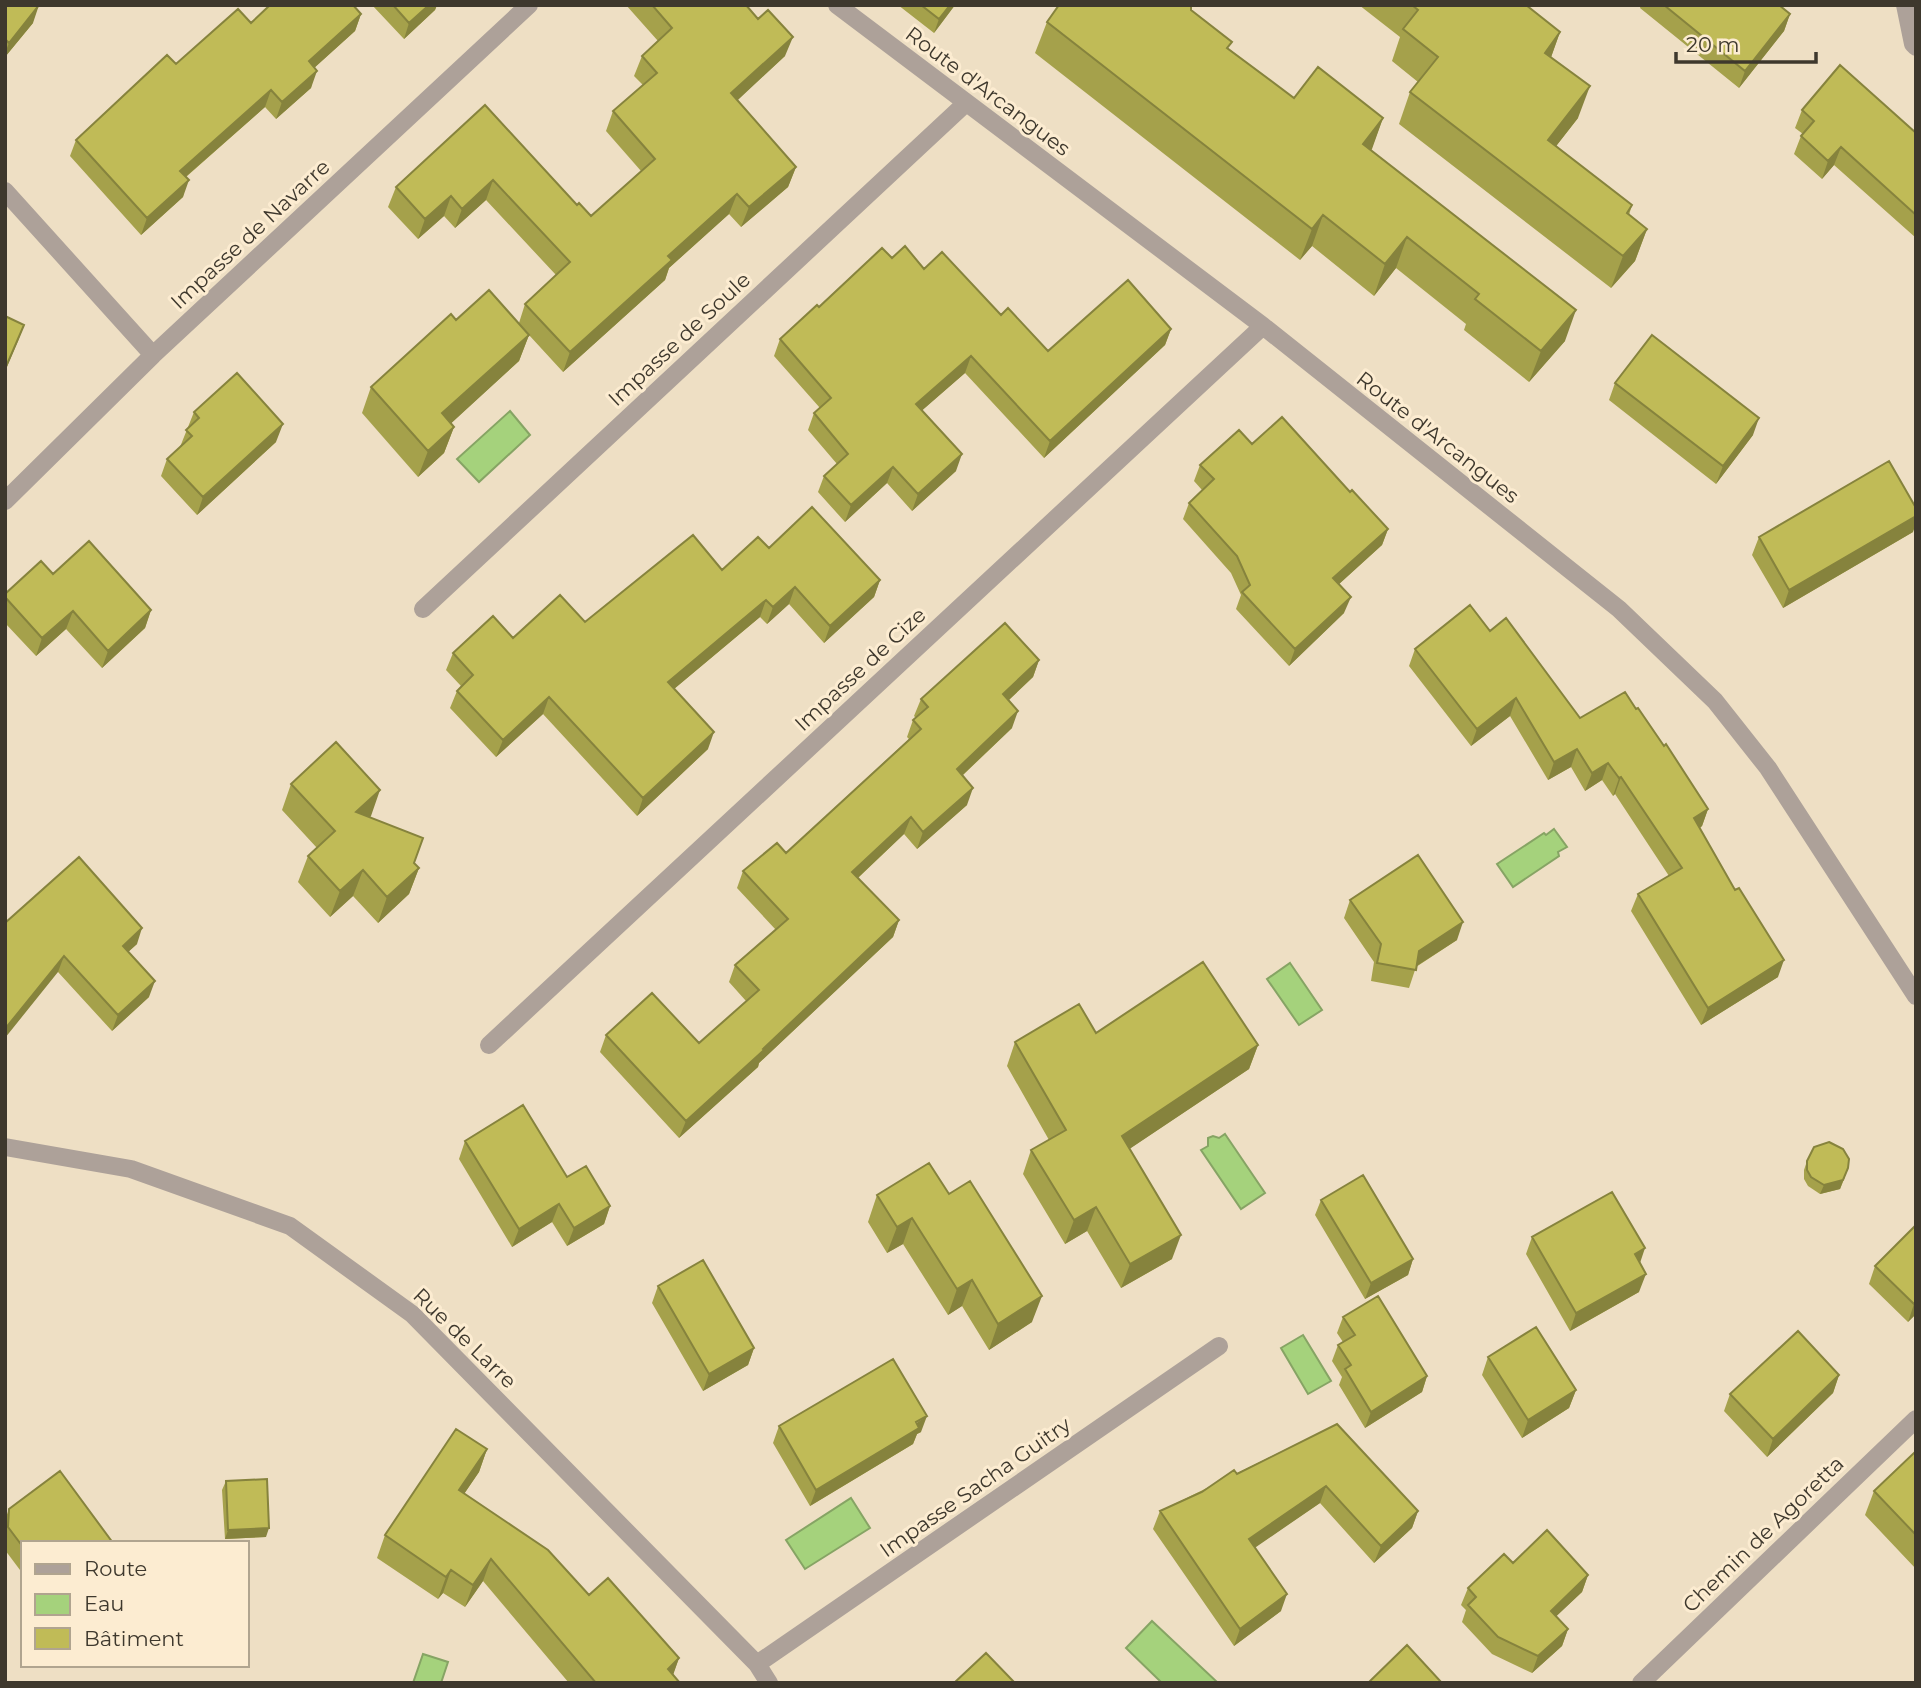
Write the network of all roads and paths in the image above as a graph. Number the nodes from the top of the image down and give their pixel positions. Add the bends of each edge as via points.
1 (530, 5) edge
2 (837, 5) edge
3 (1905, 5) edge
4 (1916, 47) edge
5 (966, 103) junction
6 (5, 191) edge
7 (1263, 327) junction
8 (153, 355) junction
9 (5, 501) edge
10 (424, 609) dead end
11 (1916, 996) edge
12 (489, 1045) dead end
13 (5, 1147) edge
14 (1219, 1346) dead end
15 (1916, 1419) edge
16 (757, 1664) junction
17 (769, 1683) edge
18 (1641, 1683) edge

1 - 8 street, Impasse de Navarre
2 - 5 street, Route d'Arcangues
3 - 4 street
5 - 7 street, Route d'Arcangues
5 - 10 street, Impasse de Soule
6 - 8 street
7 - 11 street, Route d'Arcangues via 1619,609 1715,701 1768,768
7 - 12 street, Impasse de Cize
8 - 9 street, Impasse de Navarre
13 - 16 street, Rue de Larre via 131,1169 290,1226 412,1314
14 - 16 street, Impasse Sacha Guitry
15 - 18 street, Chemin de Agoretta
16 - 17 street, Rue de Larre

